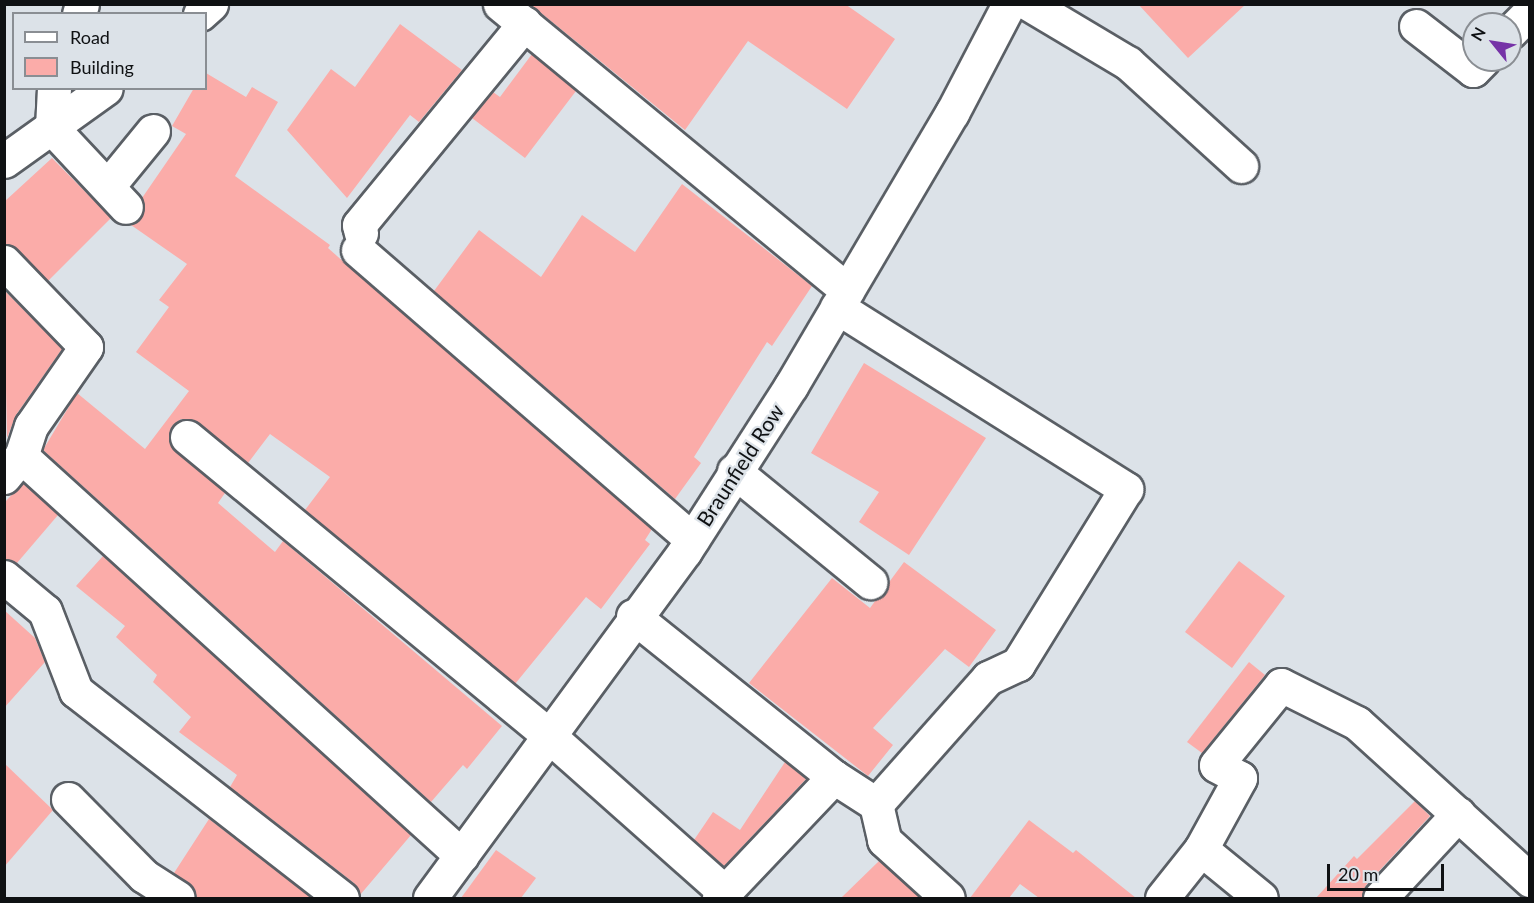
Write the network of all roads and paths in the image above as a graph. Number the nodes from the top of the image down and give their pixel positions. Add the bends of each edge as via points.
1 (1009, 4) edge
2 (1029, 4) edge
3 (512, 14) edge
4 (1416, 26) dead end
5 (1462, 62) edge
6 (54, 90) edge
7 (103, 90) edge
8 (52, 128) junction
9 (153, 131) dead end
10 (4, 161) edge
11 (1241, 166) dead end
12 (4, 262) edge
13 (842, 298) junction
14 (187, 437) dead end
15 (13, 467) edge
16 (734, 471) junction
17 (692, 539) junction
18 (4, 577) edge
19 (870, 582) dead end
20 (633, 616) junction
21 (548, 735) junction
22 (834, 777) junction
23 (68, 799) dead end
24 (876, 804) junction
25 (1458, 814) junction
26 (1201, 849) junction
27 (462, 856) junction
28 (1530, 880) edge
29 (722, 896) edge
30 (178, 898) edge
31 (342, 898) edge
32 (430, 898) edge
33 (948, 898) edge
34 (1162, 898) edge
35 (1262, 898) edge
36 (1380, 898) edge

1 - 13 street, Braunfield Row via 952,113
2 - 11 street via 1128,63
3 - 13 street
3 - 17 street via 359,225 360,241
4 - 5 street
6 - 8 street
7 - 8 street
8 - 9 street via 117,196
8 - 10 street
12 - 15 street via 86,347 31,426
13 - 16 street, Braunfield Row
13 - 24 street via 1126,489 1018,664 988,678
14 - 21 street
15 - 27 street
16 - 17 street, Braunfield Row
16 - 19 street
17 - 20 street, Braunfield Row
18 - 31 street via 45,611 76,691
20 - 21 street, Braunfield Row
20 - 22 street
21 - 27 street, Braunfield Row
21 - 29 street
22 - 24 street
22 - 29 street
23 - 30 street via 144,876
24 - 33 street via 885,840
25 - 26 street via 1357,723 1281,685 1216,765 1240,778
25 - 28 street
25 - 36 street
26 - 34 street
26 - 35 street
27 - 32 street, Braunfield Row

